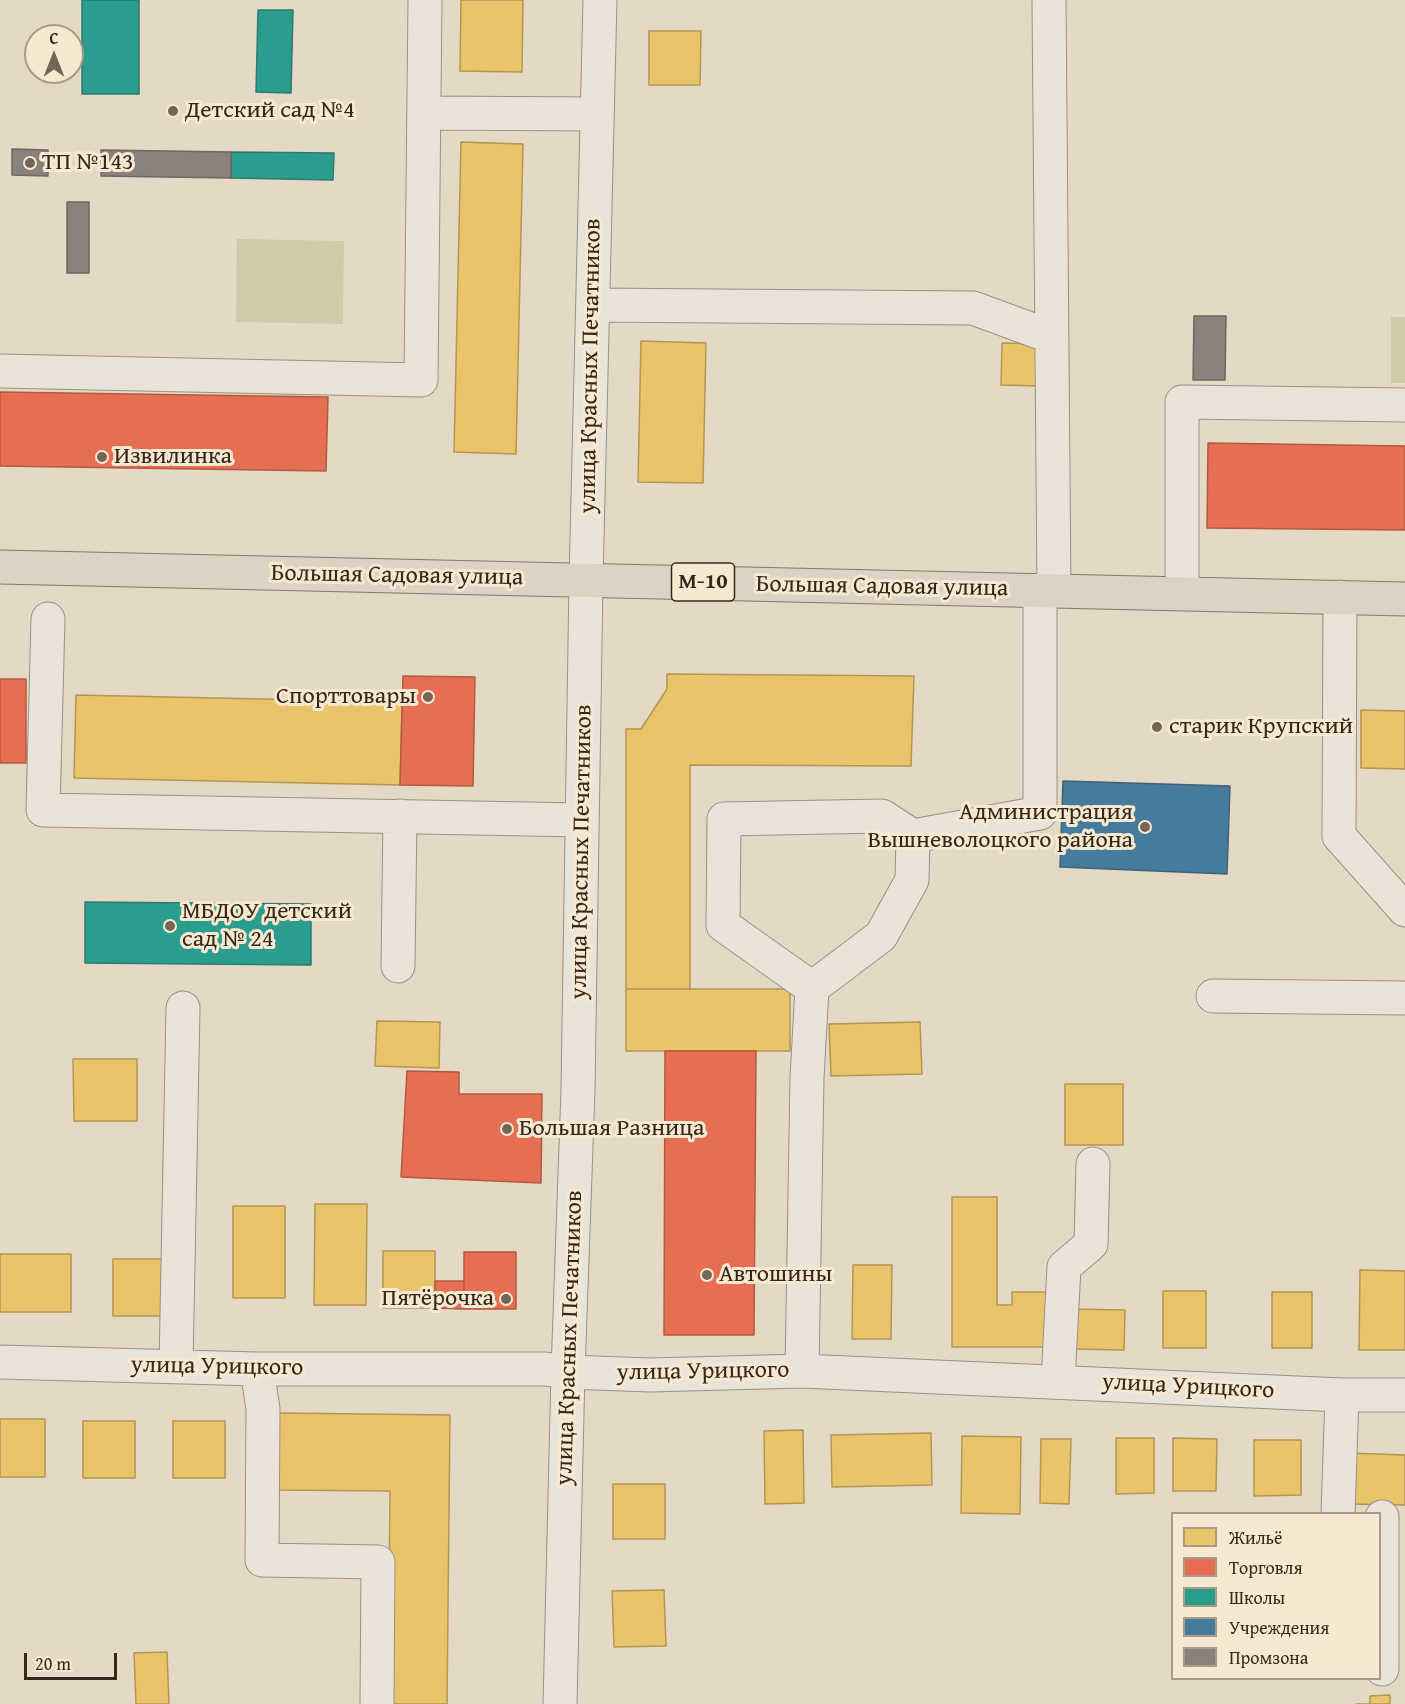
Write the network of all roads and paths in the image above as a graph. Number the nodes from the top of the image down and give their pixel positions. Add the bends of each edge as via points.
1 (425, 0) edge
2 (600, 0) edge
3 (1049, 0) edge
4 (424, 113) junction
5 (597, 114) junction
6 (593, 305) junction
7 (1052, 337) junction
8 (0, 371) edge
9 (1405, 405) edge
10 (0, 567) edge
11 (586, 580) junction
12 (1047, 590) junction
13 (1182, 593) junction
14 (1340, 597) junction
15 (1405, 599) edge
16 (48, 619) dead end
17 (400, 816) junction
18 (582, 820) junction
19 (913, 836) junction
20 (1405, 910) edge
21 (398, 966) dead end
22 (812, 988) junction
23 (1213, 996) dead end
24 (1405, 998) edge
25 (183, 1008) dead end
26 (1093, 1164) dead end
27 (0, 1362) edge
28 (176, 1366) junction
29 (257, 1369) junction
30 (802, 1371) junction
31 (568, 1372) junction
32 (1058, 1381) junction
33 (1342, 1395) junction
34 (1405, 1395) edge
35 (1338, 1512) edge
36 (1389, 1517) edge
37 (1382, 1670) dead end
38 (377, 1704) edge
39 (560, 1704) edge

1 - 4 street
2 - 5 street, улица Красных Печатников
3 - 7 street
4 - 5 street
4 - 8 street via 421,380
5 - 6 street, улица Красных Печатников
6 - 7 street via 974,308
6 - 11 street, улица Красных Печатников
7 - 12 street
9 - 13 street via 1182,402
10 - 11 highway, Большая Садовая улица / М-10
11 - 12 highway, Большая Садовая улица / М-10
11 - 18 street, улица Красных Печатников
12 - 13 highway, Большая Садовая улица / М-10
12 - 19 street via 1040,813
13 - 14 highway, Большая Садовая улица / М-10
14 - 15 highway, Большая Садовая улица / М-10
14 - 20 street via 1339,836
16 - 17 street via 43,810
17 - 18 street
17 - 21 street
18 - 31 street, улица Красных Печатников
19 - 22 street via 912,880 881,936
19 - 22 street via 882,816 724,819 723,925
22 - 30 street
23 - 24 street
25 - 28 street
26 - 32 street via 1091,1244 1064,1267
27 - 28 street, улица Урицкого
28 - 29 street, улица Урицкого
29 - 31 street, улица Урицкого
29 - 38 street via 263,1409 262,1560 378,1562
30 - 31 street, улица Урицкого via 650,1375
30 - 32 street, улица Урицкого
31 - 39 street, улица Красных Печатников
32 - 33 street, улица Урицкого
33 - 34 street, улица Урицкого
33 - 35 street
36 - 37 street

